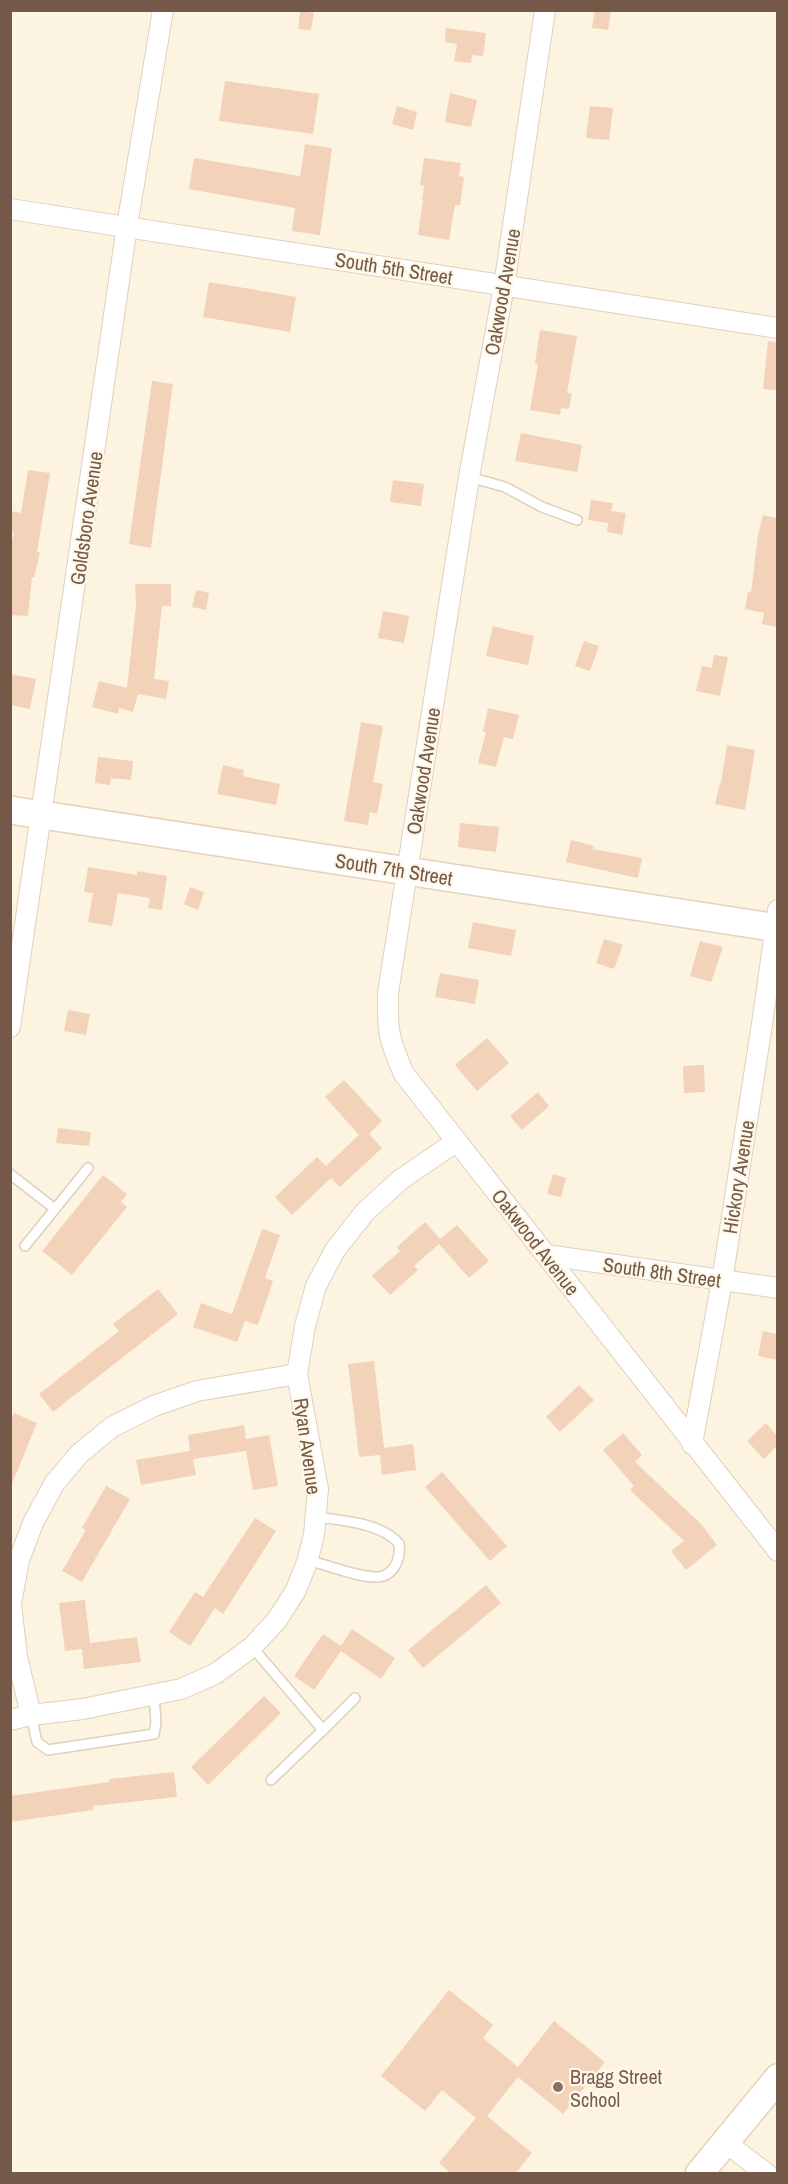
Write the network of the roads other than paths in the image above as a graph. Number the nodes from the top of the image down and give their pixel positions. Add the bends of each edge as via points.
1 (163, 10) edge
2 (544, 10) edge
3 (10, 209) edge
4 (127, 226) junction
5 (504, 286) junction
6 (777, 328) edge
7 (469, 477) junction
8 (577, 520) dead end
9 (10, 810) edge
10 (42, 815) junction
11 (408, 871) junction
12 (777, 922) edge
13 (10, 1027) edge
14 (457, 1141) junction
15 (88, 1168) dead end
16 (10, 1174) edge
17 (55, 1209) junction
18 (25, 1246) dead end
19 (546, 1255) junction
20 (722, 1281) junction
21 (777, 1288) edge
22 (297, 1374) junction
23 (692, 1444) junction
24 (315, 1516) junction
25 (777, 1551) edge
26 (308, 1560) junction
27 (252, 1647) junction
28 (154, 1695) junction
29 (355, 1698) dead end
30 (31, 1715) junction
31 (10, 1720) edge
32 (323, 1730) junction
33 (271, 1780) dead end
34 (777, 2078) edge
35 (725, 2142) junction
36 (699, 2174) edge
37 (767, 2174) edge

1 - 4 street, Goldsboro Avenue
2 - 5 street, Oakwood Avenue
3 - 4 street, South 5th Street
4 - 5 street, South 5th Street
4 - 10 street, Goldsboro Avenue
5 - 6 street, South 5th Street
5 - 7 street, Oakwood Avenue
7 - 8 lane via 505,487
7 - 11 street, Oakwood Avenue
9 - 10 street, South 7th Street
10 - 11 street, South 7th Street
10 - 13 street, Goldsboro Avenue
11 - 12 street, South 7th Street
11 - 14 street, Oakwood Avenue via 388,993 387,1026 404,1074
12 - 20 street, Hickory Avenue
14 - 19 street, Oakwood Avenue
14 - 22 street, Ryan Avenue via 400,1180 365,1212 335,1250 316,1286
15 - 17 lane
16 - 17 lane
17 - 18 lane
19 - 20 street, South 8th Street
19 - 23 street, Oakwood Avenue
20 - 21 street, South 8th Street
20 - 23 street, Hickory Avenue
22 - 24 street, Ryan Avenue via 318,1489
22 - 30 street via 197,1391 153,1406 112,1426 79,1454 54,1484 33,1522 19,1560 11,1604 17,1658
23 - 25 street, Oakwood Avenue
24 - 26 street, Ryan Avenue
24 - 26 lane via 386,1532 399,1544 399,1558 393,1569 379,1577
26 - 27 street, Ryan Avenue via 290,1600
27 - 28 street, Ryan Avenue via 215,1674 181,1689
27 - 32 lane
28 - 30 street, Ryan Avenue
28 - 30 lane via 154,1734 123,1740 48,1750 38,1742
29 - 32 lane
30 - 31 street, Ryan Avenue
32 - 33 lane
34 - 35 street
35 - 36 street
35 - 37 street

